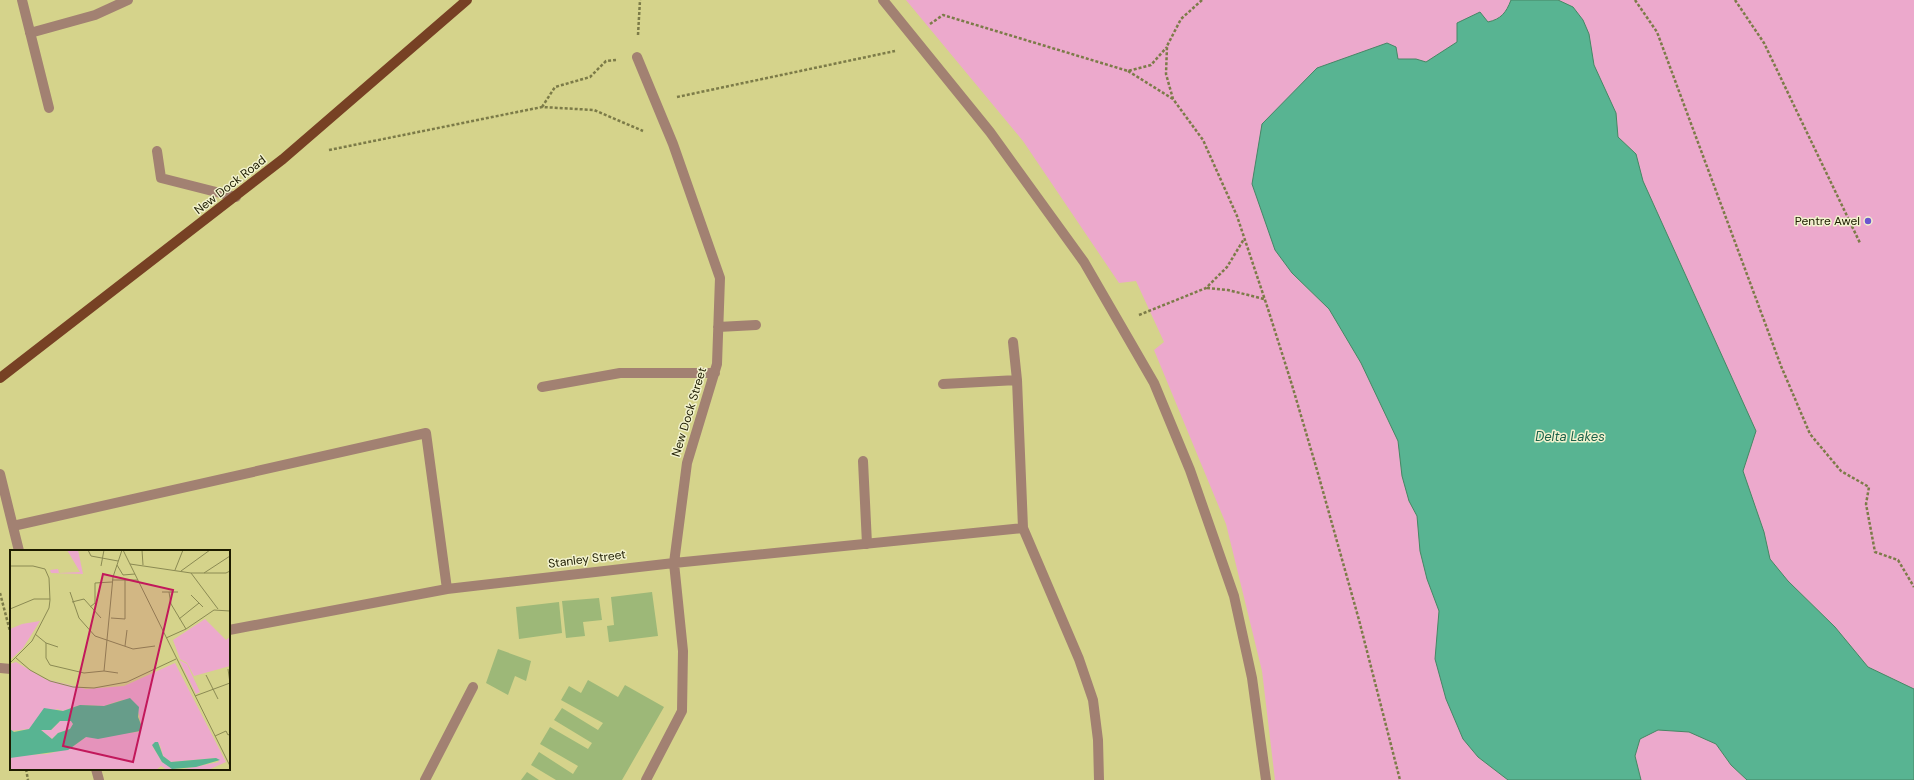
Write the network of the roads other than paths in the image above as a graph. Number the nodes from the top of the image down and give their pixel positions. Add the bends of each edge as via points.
1 (22, 0) edge
2 (128, 0) edge
3 (467, 0) edge
4 (883, 0) edge
5 (30, 33) junction
6 (637, 57) road end
7 (50, 108) dead end
8 (157, 151) dead end
9 (236, 197) junction
10 (756, 324) dead end
11 (718, 327) junction
12 (1013, 342) dead end
13 (715, 373) junction
14 (0, 378) edge
15 (1017, 380) junction
16 (943, 384) dead end
17 (542, 387) dead end
18 (863, 461) dead end
19 (0, 474) edge
20 (13, 526) junction
21 (1023, 528) junction
22 (867, 544) junction
23 (19, 550) edge
24 (674, 562) junction
25 (447, 588) junction
26 (230, 630) edge
27 (0, 668) edge
28 (10, 669) edge
29 (473, 687) dead end
30 (96, 770) edge
31 (99, 780) edge
32 (425, 780) edge
33 (646, 780) edge
34 (1098, 780) edge
35 (1266, 780) edge

1 - 5 street
2 - 5 street via 96,15
3 - 9 main road, New Dock Road
4 - 35 street via 990,132 1071,243 1154,383 1190,470 1234,596 1252,678
5 - 7 street
6 - 11 street, New Dock Street via 673,144 720,278
8 - 9 street via 161,178
9 - 14 main road, New Dock Road
10 - 11 street
11 - 13 street, New Dock Street
12 - 15 street
13 - 17 street via 620,373
13 - 24 street, New Dock Street via 687,463
15 - 16 street
15 - 21 street
18 - 22 street
19 - 20 street
20 - 23 street
20 - 25 street via 426,433
21 - 22 street, Stanley Street
21 - 34 street via 1079,659 1093,700 1098,740
22 - 24 street, Stanley Street
24 - 25 street, Stanley Street
24 - 33 street, New Dock Street via 683,651 682,711
25 - 26 street, Stanley Street
27 - 28 street
29 - 32 street
30 - 31 street

